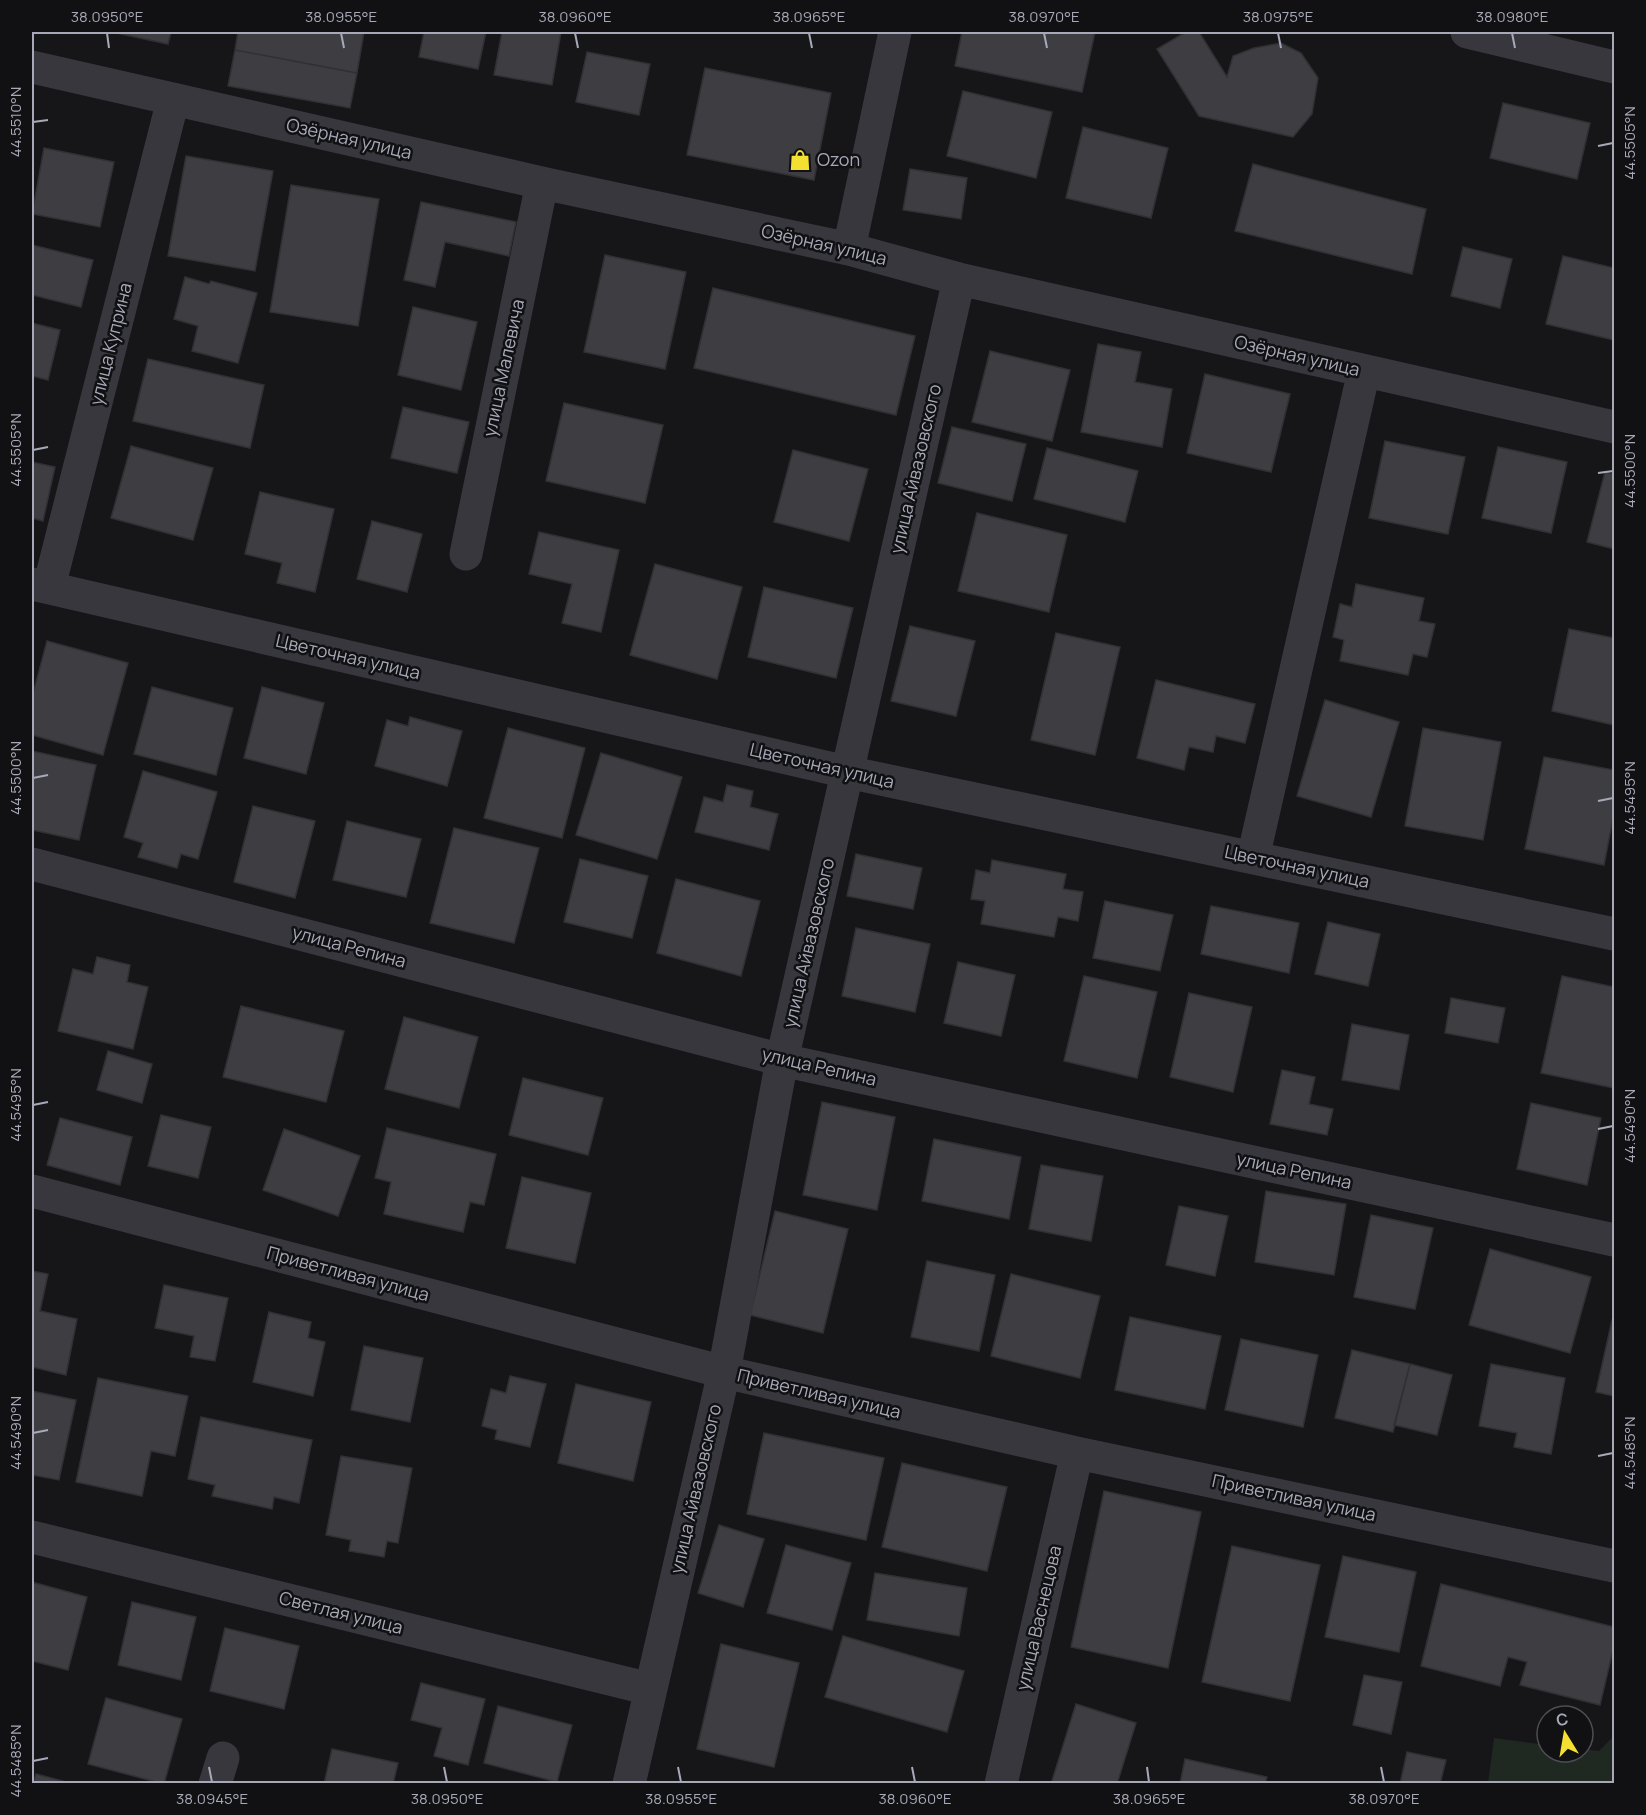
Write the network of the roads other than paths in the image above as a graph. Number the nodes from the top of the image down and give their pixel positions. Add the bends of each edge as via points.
1 (895, 32) edge
2 (1467, 32) edge
3 (32, 67) edge
4 (1614, 67) edge
5 (174, 100) junction
6 (542, 183) junction
7 (849, 249) junction
8 (958, 279) junction
9 (1364, 371) junction
10 (1614, 427) edge
11 (466, 554) dead end
12 (40, 585) edge
13 (847, 772) junction
14 (1253, 858) junction
15 (32, 864) edge
16 (1614, 934) edge
17 (782, 1060) junction
18 (32, 1191) edge
19 (1614, 1240) edge
20 (724, 1372) junction
21 (1077, 1453) junction
22 (32, 1537) edge
23 (1614, 1566) edge
24 (650, 1689) junction
25 (629, 1784) edge
26 (1001, 1784) edge

1 - 7 street
2 - 4 street
3 - 5 street, Озёрная улица
5 - 6 street, Озёрная улица
5 - 12 street, улица Куприна
6 - 7 street, Озёрная улица
6 - 11 street, улица Малевича
7 - 8 street, Озёрная улица
8 - 9 street, Озёрная улица
8 - 13 street, улица Айвазовского
9 - 10 street, Озёрная улица
9 - 14 street
12 - 13 street, Цветочная улица
13 - 14 street, Цветочная улица
13 - 17 street, улица Айвазовского
14 - 16 street, Цветочная улица
15 - 17 street, улица Репина
17 - 19 street, улица Репина
17 - 20 street, улица Айвазовского
18 - 20 street, Приветливая улица
20 - 21 street, Приветливая улица
20 - 24 street, улица Айвазовского
21 - 23 street, Приветливая улица
21 - 26 street, улица Васнецова
22 - 24 street, Светлая улица
24 - 25 street, улица Айвазовского

